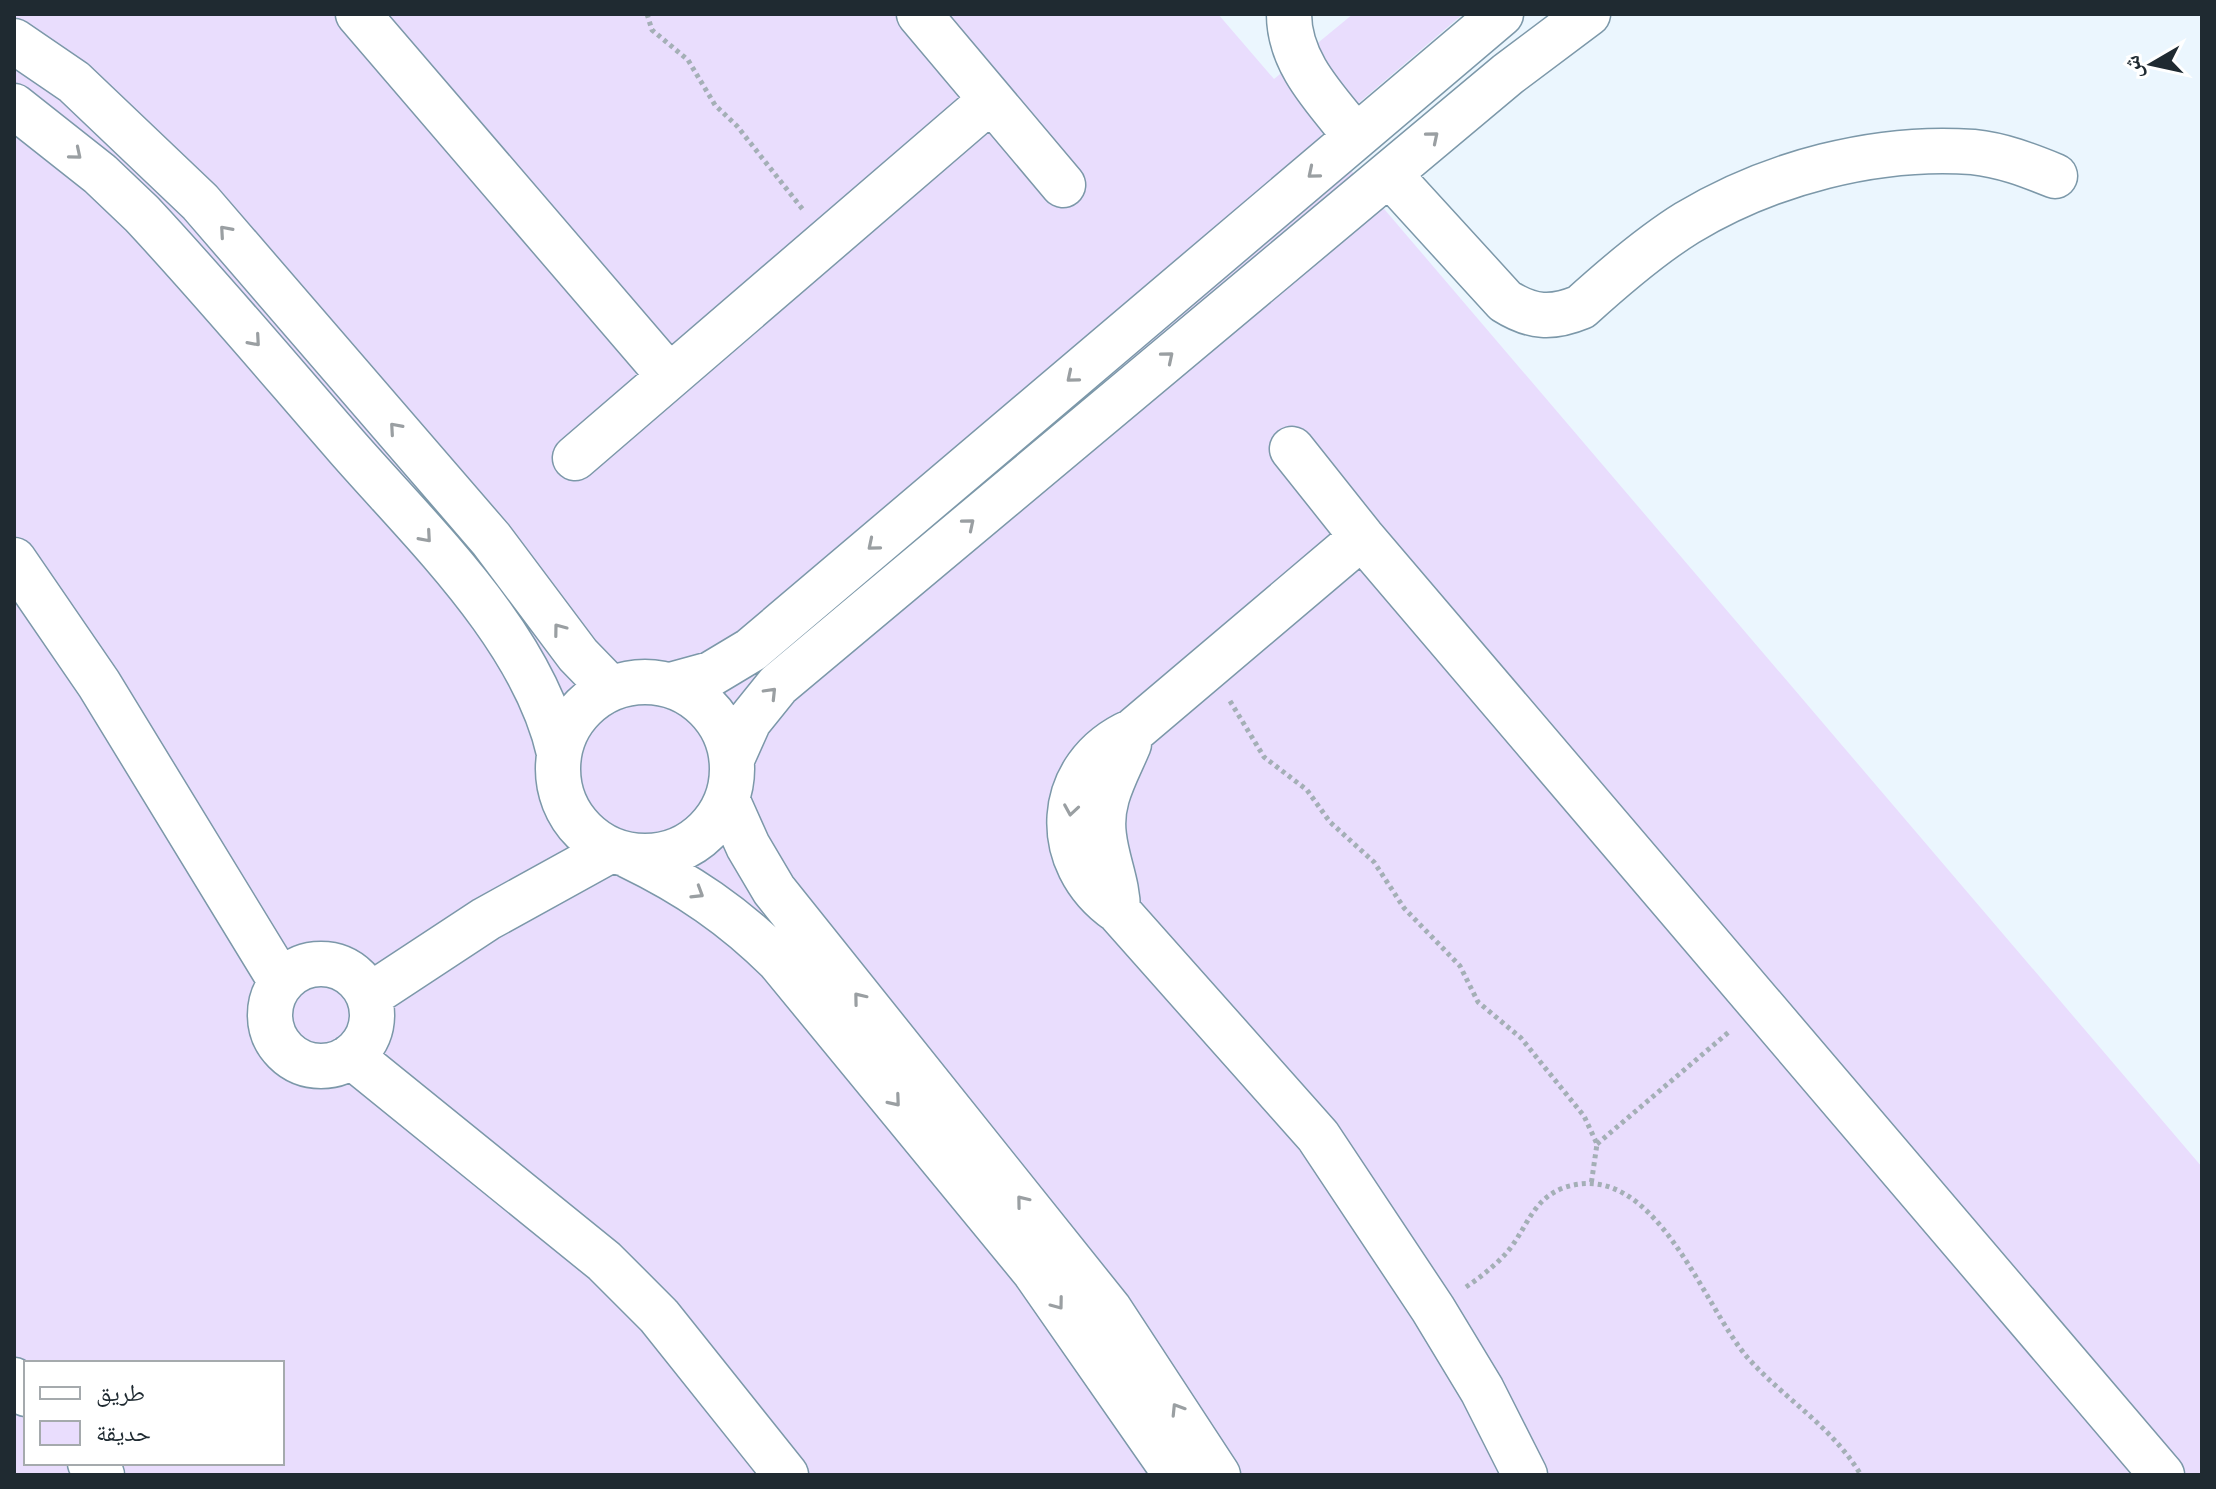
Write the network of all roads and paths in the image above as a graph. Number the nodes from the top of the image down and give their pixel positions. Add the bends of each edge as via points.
1 (358, 14) edge
2 (647, 14) edge
3 (919, 14) edge
4 (1289, 14) edge
5 (1501, 14) edge
6 (1588, 14) edge
7 (14, 41) edge
8 (991, 100) junction
9 (14, 106) edge
10 (1356, 137) junction
11 (1389, 174) junction
12 (2055, 176) dead end
13 (1063, 185) dead end
14 (827, 239) junction
15 (669, 376) junction
16 (1292, 449) dead end
17 (575, 458) dead end
18 (1362, 537) junction
19 (14, 560) edge
20 (1210, 665) junction
21 (671, 685) junction
22 (610, 688) junction
23 (559, 753) junction
24 (730, 779) junction
25 (620, 853) junction
26 (281, 982) junction
27 (369, 996) junction
28 (1762, 1005) junction
29 (351, 1056) junction
30 (1597, 1144) junction
31 (1591, 1185) junction
32 (1433, 1309) junction
33 (786, 1475) edge
34 (1176, 1475) edge
35 (1218, 1475) edge
36 (1525, 1475) edge
37 (1861, 1475) edge
38 (2162, 1475) edge

1 - 15 street
2 - 14 path via 652,30 688,60 715,105
3 - 8 street
4 - 10 street via 1295,52 1308,76
5 - 10 street
11 -> 6 street
22 -> 7 street via 578,655 491,539 200,202 74,82
8 - 13 street
8 - 14 street
9 -> 23 street via 142,214 454,570 533,678
10 -> 21 street via 751,650 711,674
11 - 12 street via 1505,301 1543,317 1581,307 1685,224 1806,172 1892,154 1975,152 2016,160
24 -> 11 street via 749,721 778,685
14 - 15 street
15 - 17 street
16 - 18 street
18 - 20 street
18 - 28 street
19 - 26 street via 99,684
20 - 30 path via 1252,742 1307,790 1330,822 1374,862 1404,908 1460,966 1478,1002 1521,1038 1584,1116
20 - 32 street via 1133,731 1107,793 1104,836 1118,911 1318,1136
21 - 22 street via 651,681
21 - 24 street via 690,693 712,714 728,740
22 - 23 street via 576,714
23 - 25 street via 561,792 568,811 579,827
24 - 25 street via 705,833 689,845 650,857
35 -> 24 street via 1110,1310 774,890 748,846
25 - 27 street via 486,919
25 -> 34 street via 708,898 779,961 1034,1271
26 - 27 street via 294,970 326,963 352,974
26 - 29 street via 269,1013 271,1029 290,1056 321,1066
27 - 29 street via 372,1023
28 - 30 path
28 - 38 street
29 - 33 street via 604,1261 659,1316
30 - 31 path
31 - 32 path via 1550,1195 1528,1215 1509,1250
31 - 37 path via 1634,1200 1666,1228 1745,1354 1830,1432
32 - 36 street

